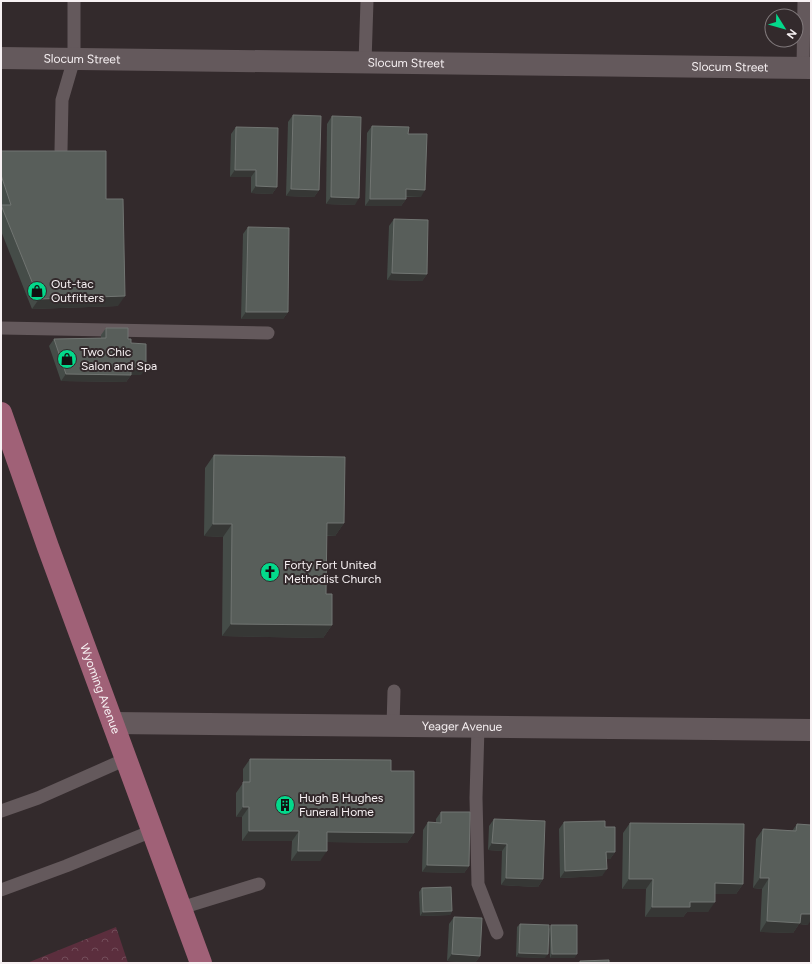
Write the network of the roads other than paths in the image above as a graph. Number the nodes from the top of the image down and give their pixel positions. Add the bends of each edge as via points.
1 (74, 1) edge
2 (367, 1) edge
3 (804, 1) edge
4 (1, 58) edge
5 (74, 59) junction
6 (365, 62) junction
7 (807, 68) edge
8 (61, 150) edge
9 (1, 328) edge
10 (268, 333) dead end
11 (1, 413) edge
12 (394, 691) dead end
13 (113, 723) junction
14 (393, 726) junction
15 (478, 727) junction
16 (811, 730) edge
17 (126, 759) junction
18 (1, 811) edge
19 (152, 831) junction
20 (259, 884) dead end
21 (1, 890) edge
22 (181, 908) junction
23 (497, 933) dead end
24 (201, 963) edge

1 - 5 lane
2 - 6 lane
3 - 7 lane
4 - 5 street, Slocum Street
5 - 6 street, Slocum Street
5 - 8 lane via 62,100
6 - 7 street, Slocum Street
9 - 10 lane
11 - 13 main road, Wyoming Avenue
12 - 14 lane
13 - 14 street, Yeager Avenue
13 - 17 main road, Wyoming Avenue
14 - 15 street, Yeager Avenue
15 - 16 street, Yeager Avenue
15 - 23 lane via 478,884
17 - 18 lane via 38,798
17 - 19 main road, Wyoming Avenue
19 - 21 lane
19 - 22 main road, Wyoming Avenue
20 - 22 lane
22 - 24 main road, Wyoming Avenue

